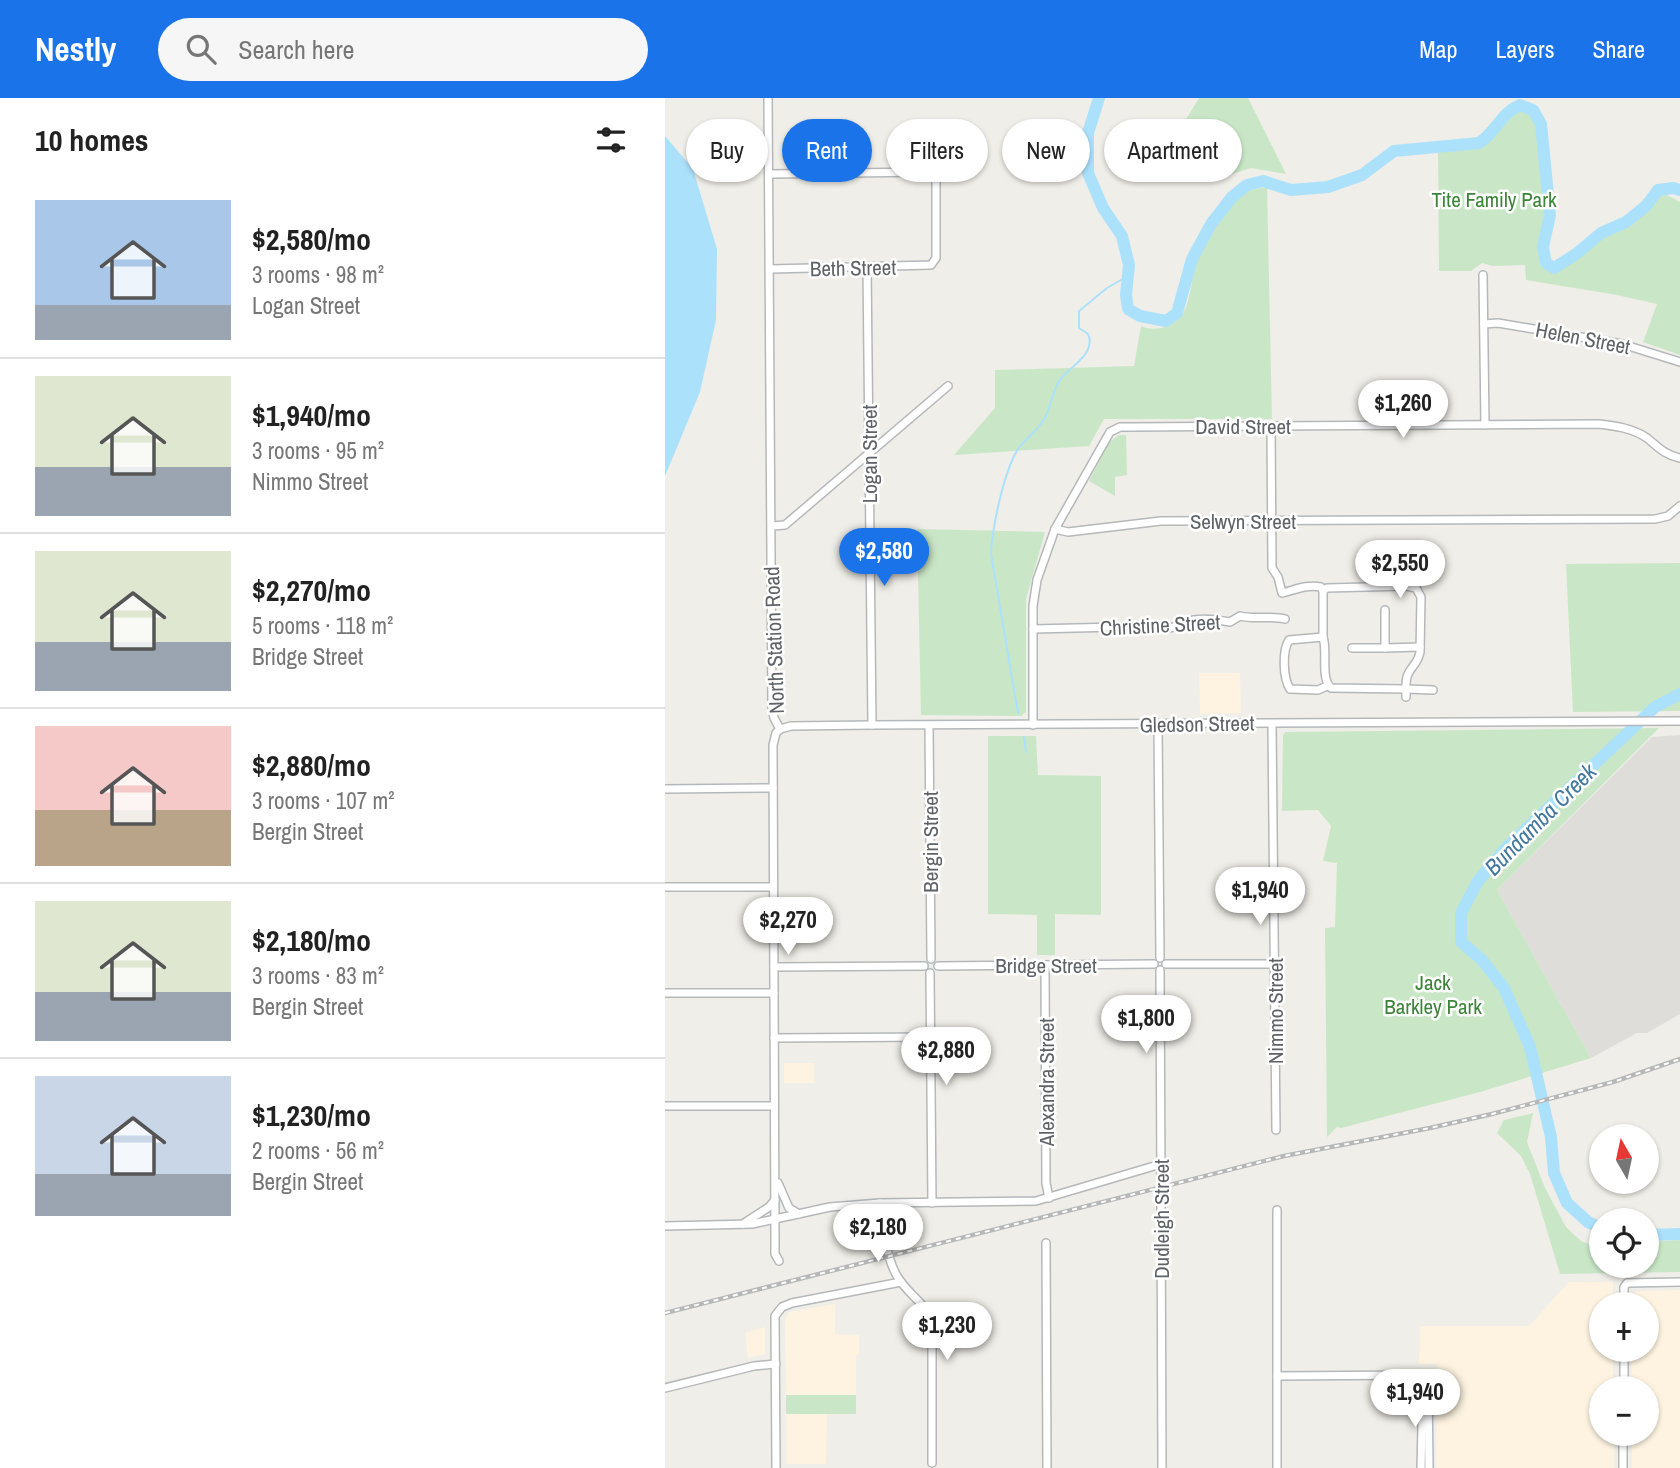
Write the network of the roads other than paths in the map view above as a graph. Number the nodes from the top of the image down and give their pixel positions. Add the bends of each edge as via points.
1 (768, 98) edge
2 (770, 174) junction
3 (867, 267) junction
4 (771, 269) junction
5 (1483, 275) dead end
6 (1484, 324) junction
7 (1680, 362) edge
8 (948, 386) dead end
9 (1485, 425) junction
10 (1271, 426) junction
11 (869, 453) junction
12 (1680, 458) edge
13 (1680, 506) edge
14 (1272, 521) junction
15 (772, 526) junction
16 (1055, 529) junction
17 (1323, 591) junction
18 (1385, 610) dead end
19 (1285, 619) dead end
20 (1033, 628) junction
21 (1323, 637) junction
22 (1420, 647) junction
23 (1352, 648) dead end
24 (1385, 648) junction
25 (1327, 686) junction
26 (1433, 690) dead end
27 (1406, 693) junction
28 (1680, 721) edge
29 (1272, 724) junction
30 (872, 725) junction
31 (1033, 725) junction
32 (1158, 725) junction
33 (929, 726) junction
34 (780, 729) junction
35 (773, 788) junction
36 (665, 789) edge
37 (665, 887) edge
38 (773, 887) junction
39 (931, 959) junction
40 (1160, 964) junction
41 (1275, 964) junction
42 (938, 965) junction
43 (1045, 965) junction
44 (924, 966) junction
45 (774, 967) junction
46 (930, 972) junction
47 (665, 993) edge
48 (774, 993) junction
49 (932, 1037) junction
50 (774, 1038) junction
51 (665, 1106) edge
52 (774, 1106) junction
53 (1276, 1130) dead end
54 (1161, 1164) junction
55 (775, 1176) junction
56 (1049, 1198) junction
57 (775, 1199) junction
58 (880, 1203) junction
59 (932, 1203) junction
60 (846, 1206) junction
61 (1277, 1210) dead end
62 (799, 1214) junction
63 (775, 1221) junction
64 (742, 1225) junction
65 (665, 1226) edge
66 (884, 1234) junction
67 (1046, 1243) dead end
68 (779, 1261) dead end
69 (901, 1282) junction
70 (1680, 1282) edge
71 (1624, 1292) edge
72 (776, 1364) junction
73 (1277, 1376) junction
74 (1423, 1380) junction
75 (665, 1388) edge
76 (1623, 1446) edge
77 (931, 1467) edge
78 (776, 1468) edge
79 (1047, 1468) edge
80 (1162, 1468) edge
81 (1277, 1468) edge
82 (1421, 1468) edge
83 (1429, 1468) edge
84 (1623, 1468) edge

1 - 2 street, North Station Road
2 - 3 street, Beth Street via 932,174 936,181 934,263
2 - 4 street, North Station Road
3 - 4 street, Beth Street
3 - 11 street, Logan Street
4 - 15 street, North Station Road
5 - 6 street
6 - 7 street, Helen Street via 1622,344
6 - 9 street
8 - 11 street
9 - 10 street, David Street
9 - 12 street, David Street via 1617,426
10 - 14 street
10 - 16 street, David Street via 1120,427 1110,432
11 - 15 street via 785,525
11 - 30 street, Logan Street
13 - 14 street, Selwyn Street via 1655,519
14 - 16 street, Selwyn Street via 1161,521 1068,532
14 - 17 street via 1272,565 1282,593 1311,586
15 - 34 street, North Station Road via 772,707
16 - 20 street, David Street via 1035,587
17 - 21 street
17 - 22 street via 1332,587 1416,588 1421,597
18 - 24 street
19 - 20 street, Christine Street via 1240,616 1230,622 1195,620 1169,629
20 - 31 street, David Street
21 - 25 street
21 - 25 street via 1293,638 1287,643 1286,681 1294,690
22 - 24 street
22 - 27 street via 1419,657 1408,671
23 - 24 street
25 - 27 street
26 - 27 street
28 - 29 street, Gledson Street
29 - 32 street, Gledson Street
29 - 41 street, Nimmo Street
30 - 33 street, Gledson Street
30 - 34 street, Gledson Street
31 - 32 street, Gledson Street
31 - 33 street, Gledson Street
32 - 40 street, Dudleigh Street
33 - 39 street, Bergin Street
34 - 35 street, North Station Road via 773,739
35 - 36 street
35 - 38 street, North Station Road
37 - 38 street
38 - 45 street, North Station Road
39 - 42 street
39 - 44 street
40 - 41 street, Bridge Street
40 - 43 street, Bridge Street
40 - 54 street, Dudleigh Street
41 - 53 street, Nimmo Street
42 - 43 street, Bridge Street
42 - 46 street
43 - 56 street, Alexandra Street
44 - 45 street
44 - 46 street
45 - 48 street, North Station Road
46 - 49 street
47 - 48 street
48 - 50 street, North Station Road
49 - 50 street
49 - 59 street
50 - 52 street, North Station Road
51 - 52 street
52 - 55 street, North Station Road
54 - 56 street
54 - 80 street, Dudleigh Street, bridge
55 - 57 street, North Station Road
55 - 62 street via 789,1208
56 - 59 street
57 - 63 street, North Station Road
57 - 64 street
58 - 59 street
58 - 60 street
58 - 66 street
60 - 62 street
60 - 66 street via 868,1215
61 - 73 street
62 - 63 street
63 - 64 street
63 - 68 street, North Station Road
64 - 65 street
66 - 69 street
67 - 79 street
69 - 72 street via 792,1303 778,1311
69 - 77 street via 924,1306 932,1323
70 - 71 street via 1627,1283
72 - 75 street
72 - 78 street
73 - 74 street via 1409,1374
73 - 81 street
74 - 82 street
74 - 83 street via 1428,1386
76 - 84 street

